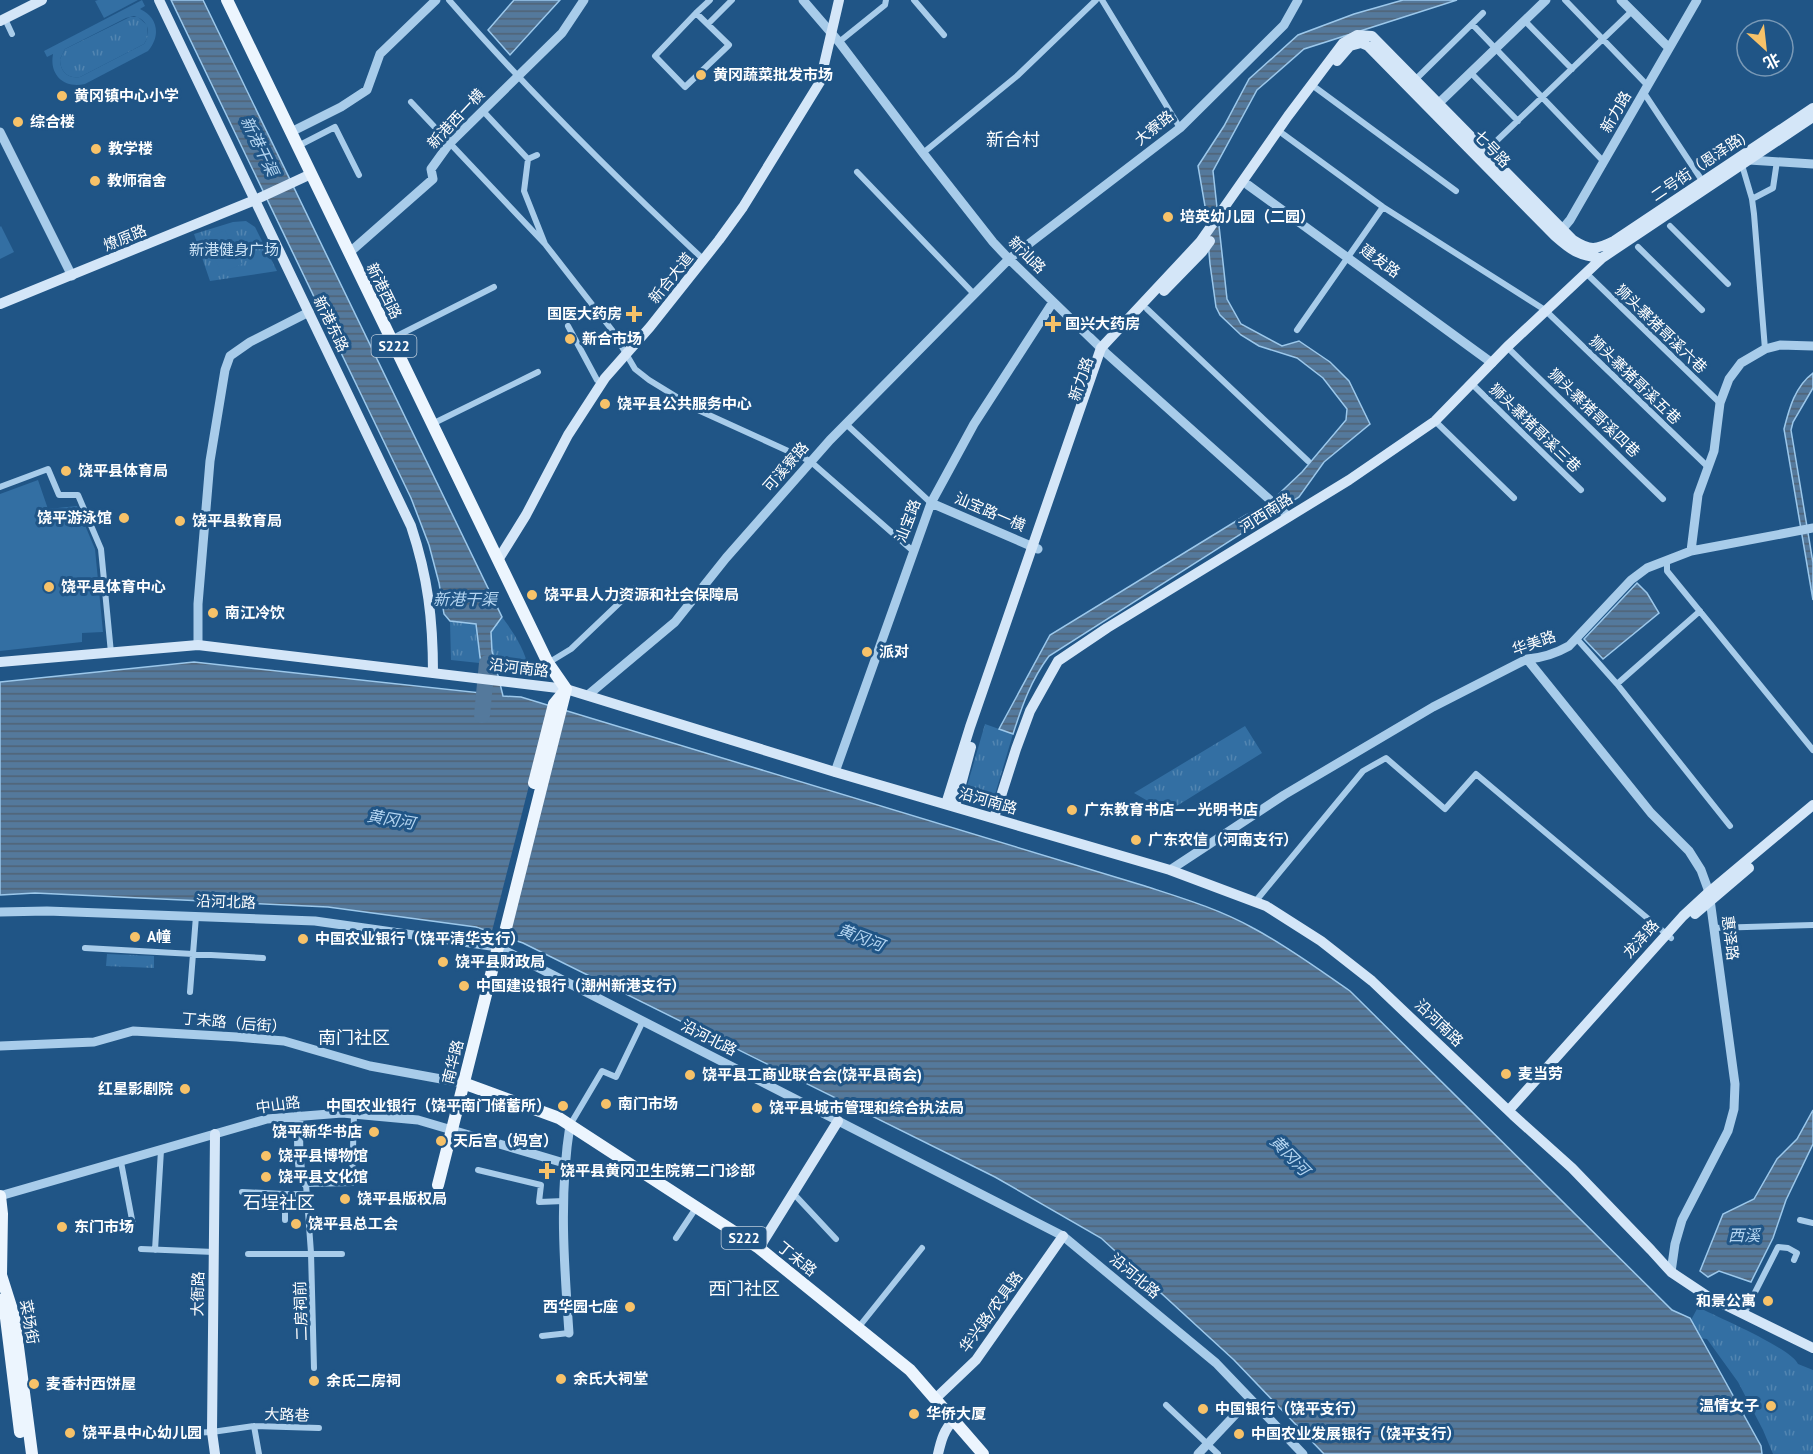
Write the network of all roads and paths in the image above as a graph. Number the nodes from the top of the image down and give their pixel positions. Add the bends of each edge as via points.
1 (42, 0) edge
2 (159, 0) edge
3 (227, 0) edge
4 (436, 0) edge
5 (449, 0) edge
6 (584, 0) edge
7 (710, 0) edge
8 (732, 0) edge
9 (803, 0) edge
10 (839, 0) edge
11 (886, 0) edge
12 (914, 0) edge
13 (1096, 0) edge
14 (1102, 0) edge
15 (1298, 0) edge
16 (1546, 0) edge
17 (1565, 0) edge
18 (1621, 0) edge
19 (1696, 0) edge
20 (1632, 11) junction
21 (696, 13) junction
22 (1483, 13) dead end
23 (2, 20) edge
24 (1524, 20) junction
25 (708, 24) junction
26 (1472, 24) junction
27 (830, 32) junction
28 (12, 34) dead end
29 (944, 36) dead end
30 (1603, 39) junction
31 (1370, 41) junction
32 (838, 42) junction
33 (1495, 48) junction
34 (1669, 48) junction
35 (1336, 56) junction
36 (1572, 69) junction
37 (1470, 72) junction
38 (518, 78) junction
39 (1415, 80) junction
40 (1316, 88) junction
41 (1646, 90) junction
42 (1543, 98) junction
43 (411, 102) dead end
44 (1438, 103) junction
45 (1813, 108) edge
46 (483, 111) junction
47 (1813, 117) edge
48 (1518, 121) junction
49 (1180, 128) junction
50 (0, 132) edge
51 (291, 132) junction
52 (1283, 134) junction
53 (449, 144) junction
54 (298, 146) junction
55 (1486, 151) junction
56 (923, 153) junction
57 (537, 155) dead end
58 (1750, 156) junction
59 (528, 159) junction
60 (1777, 161) junction
61 (1604, 162) junction
62 (1813, 164) edge
63 (856, 172) dead end
64 (311, 174) junction
65 (359, 175) dead end
66 (1703, 182) junction
67 (1248, 185) junction
68 (1456, 191) dead end
69 (258, 199) junction
70 (1752, 199) junction
71 (1383, 207) junction
72 (1224, 216) junction
73 (1670, 226) dead end
74 (1559, 233) junction
75 (545, 243) junction
76 (1201, 247) junction
77 (1638, 247) dead end
78 (349, 253) junction
79 (1600, 254) junction
80 (1348, 257) junction
81 (1009, 259) junction
82 (704, 261) junction
83 (1586, 273) junction
84 (72, 276) junction
85 (1728, 284) dead end
86 (494, 287) dead end
87 (974, 294) junction
88 (1053, 302) junction
89 (0, 304) edge
90 (1147, 309) junction
91 (1545, 310) junction
92 (1702, 310) dead end
93 (309, 312) junction
94 (568, 326) dead end
95 (1297, 330) dead end
96 (391, 339) junction
97 (1813, 346) edge
98 (1507, 347) junction
99 (1765, 349) junction
100 (1103, 351) junction
101 (626, 353) junction
102 (1492, 363) junction
103 (538, 372) dead end
104 (602, 383) junction
105 (1472, 384) junction
106 (1720, 403) junction
107 (1435, 421) junction
108 (846, 423) junction
109 (432, 424) junction
110 (810, 461) junction
111 (1308, 461) dead end
112 (1708, 466) junction
113 (0, 487) edge
114 (1581, 490) dead end
115 (1514, 498) dead end
116 (1663, 499) dead end
117 (931, 503) junction
118 (1289, 517) junction
119 (1813, 528) edge
120 (1035, 548) junction
121 (913, 551) junction
122 (1690, 551) junction
123 (498, 560) junction
124 (1667, 560) junction
125 (634, 589) dead end
126 (1700, 611) junction
127 (1577, 639) junction
128 (198, 645) junction
129 (111, 654) junction
130 (1527, 659) junction
131 (0, 662) edge
132 (548, 663) junction
133 (433, 673) junction
134 (1617, 684) junction
135 (566, 689) junction
136 (588, 695) junction
137 (1813, 750) edge
138 (836, 772) junction
139 (951, 805) junction
140 (1813, 806) edge
141 (1813, 814) edge
142 (994, 818) junction
143 (1730, 826) dead end
144 (1170, 870) junction
145 (1710, 896) junction
146 (1254, 902) junction
147 (0, 912) edge
148 (195, 916) junction
149 (1813, 925) edge
150 (1713, 928) junction
151 (1669, 936) junction
152 (498, 947) junction
153 (85, 948) dead end
154 (193, 954) junction
155 (263, 958) dead end
156 (190, 992) dead end
157 (643, 1022) junction
158 (0, 1046) edge
159 (463, 1083) junction
160 (1511, 1113) junction
161 (354, 1114) junction
162 (299, 1116) junction
163 (838, 1121) junction
164 (570, 1125) junction
165 (452, 1130) junction
166 (215, 1134) junction
167 (161, 1150) junction
168 (121, 1162) junction
169 (564, 1163) junction
170 (478, 1170) dead end
171 (438, 1185) dead end
172 (307, 1189) junction
173 (242, 1192) dead end
174 (792, 1193) junction
175 (285, 1194) junction
176 (0, 1196) edge
177 (564, 1201) junction
178 (697, 1207) junction
179 (285, 1220) dead end
180 (1800, 1220) dead end
181 (1813, 1223) edge
182 (133, 1225) dead end
183 (1064, 1236) junction
184 (676, 1238) dead end
185 (836, 1239) dead end
186 (759, 1248) junction
187 (922, 1248) dead end
188 (141, 1250) dead end
189 (155, 1250) junction
190 (214, 1252) junction
191 (311, 1253) junction
192 (248, 1254) dead end
193 (342, 1254) dead end
194 (1794, 1260) dead end
195 (1671, 1272) junction
196 (0, 1300) edge
197 (1744, 1314) junction
198 (858, 1328) junction
199 (569, 1334) joint
200 (542, 1336) dead end
201 (1813, 1348) edge
202 (314, 1368) dead end
203 (935, 1399) junction
204 (1250, 1399) junction
205 (1167, 1404) dead end
206 (954, 1420) junction
207 (254, 1426) junction
208 (319, 1428) dead end
209 (212, 1432) junction
210 (169, 1434) dead end
211 (1208, 1444) junction
212 (23, 1454) edge
213 (32, 1454) edge
214 (215, 1454) edge
215 (259, 1454) edge
216 (938, 1454) edge
217 (983, 1454) edge
218 (1198, 1454) edge
219 (1218, 1454) edge
220 (1303, 1454) edge

1 - 23 main road
2 - 69 main road, 新港东路
3 - 51 main road, 新港西路 / S222
4 - 51 street via 380,54 367,90
5 - 38 street
6 - 38 street, 新港西一横 via 562,33
7 - 21 street
8 - 25 street
9 - 27 street, 新汕路
10 - 27 main road, 新合大道
11 - 32 street via 885,5
12 - 29 street
13 - 56 street via 1017,76
14 - 49 street
15 - 49 street, 大寮路 via 1284,25
16 - 24 street
17 - 30 street
18 - 20 street
19 - 34 street, 新力路
20 - 30 street
20 - 34 street
21 - 25 street
21 - 25 street via 656,56 685,87 729,45
22 - 26 street
23 - 28 street
24 - 33 street
24 - 36 street
26 - 33 street
26 - 39 street
27 - 32 street, 新汕路
27 - 82 main road, 新合大道 via 820,82
30 - 36 street
30 - 41 street
31 - 35 main road, 新力路 via 1350,46
31 - 39 main road, 七号路
31 - 74 main road, 七号路
32 - 56 street, 新汕路
33 - 37 street
33 - 42 street
34 - 41 street, 新力路
35 - 40 main road, 新力路
35 - 72 main road via 1288,116
36 - 42 street
37 - 44 street
37 - 48 street
38 - 46 street, 新港西一横
38 - 82 street
39 - 44 main road, 七号路
40 - 52 main road, 新力路
40 - 68 street
41 - 61 street, 新力路
41 - 66 street
42 - 48 street
42 - 61 street
43 - 53 street
44 - 55 main road, 七号路
45 - 58 main road, 二号街（恩泽路)
46 - 53 street, 新港西一横
46 - 59 street
47 - 58 main road, 二号街（恩泽路)
48 - 55 street
49 - 81 street, 大寮路
50 - 84 street
51 - 54 main road, 新港西路 / S222
52 - 67 main road, 新力路
52 - 71 street, 狮头寨猪哥溪五巷
53 - 75 street
53 - 78 street, 新港西一横 via 431,169 434,179
54 - 64 main road, 新港西路 / S222
54 - 65 street via 335,127
55 - 74 main road, 七号路
56 - 81 street, 新汕路
57 - 59 street
58 - 60 street
58 - 66 main road, 二号街（恩泽路)
58 - 70 street
58 - 79 main road, 二号街（恩泽路)
59 - 75 street via 524,191
60 - 62 street
60 - 70 street via 1773,188
61 - 74 street, 新力路
63 - 87 street
64 - 69 main road, 燎原路
64 - 78 main road, 新港西路 / S222
66 - 79 main road, 二号街（恩泽路)
67 - 72 main road, 新力路
67 - 80 street, 建发路
69 - 84 main road, 燎原路
69 - 93 main road, 新港东路
70 - 99 street
71 - 80 street
71 - 91 street, 狮头寨猪哥溪五巷
72 - 76 main road, 新力路
73 - 85 street
74 - 79 main road, 七号路 via 1584,257
75 - 101 street
76 - 90 main road, 新力路
76 - 100 main road
77 - 92 street
78 - 96 main road, 新港西路 / S222
79 - 83 main road, 河西南路
80 - 95 street
80 - 102 street, 建发路
81 - 87 street, 可溪寮路
81 - 88 street, 新汕路
82 - 101 main road, 新合大道
83 - 91 main road, 河西南路
83 - 106 street, 狮头寨猪哥溪六巷
84 - 89 main road, 燎原路
86 - 96 street
87 - 108 street, 可溪寮路
88 - 100 street, 新汕路
88 - 117 street, 汕宝路 via 974,424
90 - 100 main road, 新力路
90 - 111 street
91 - 98 main road, 河西南路
91 - 112 street, 狮头寨猪哥溪五巷
93 - 128 street via 250,342 230,356 225,370 210,461
93 - 133 main road, 新港东路 via 411,526 430,599
94 - 104 street
96 - 109 main road, 新港西路 / S222
97 - 99 street via 1780,345
98 - 102 main road, 河西南路
98 - 116 street, 狮头寨猪哥溪四巷
99 - 106 street via 1741,363 1729,379
100 - 118 street, 新汕路
100 - 120 main road, 新力路
101 - 104 main road, 新合大道
101 - 110 street via 635,369 675,398
102 - 105 main road, 河西南路
103 - 109 street
104 - 123 main road, 新合大道
105 - 107 main road, 河西南路
105 - 114 street, 狮头寨猪哥溪三巷
106 - 112 street via 1714,451
107 - 115 street
107 - 118 main road, 河西南路
108 - 110 street, 可溪寮路
108 - 117 street
109 - 123 main road, 新港西路 / S222
110 - 121 street
110 - 136 street, 可溪寮路 via 675,622
112 - 122 street via 1698,495
113 - 129 street via 48,469 59,495 78,495 101,549
117 - 120 street, 汕宝路一横
117 - 121 street, 汕宝路
118 - 142 main road, 河西南路 via 1058,661 1030,711
119 - 122 street, 华美路
120 - 139 main road, 新力路
121 - 138 street, 汕宝路
122 - 124 street, 华美路
123 - 132 main road, 新港西路 / S222
124 - 126 street via 1667,571
124 - 127 street, 华美路 via 1631,580
125 - 132 street via 572,649
126 - 134 street
126 - 137 street
127 - 130 street, 华美路 via 1557,653
127 - 134 street
128 - 129 main road, 沿河南路
128 - 133 main road, 沿河南路
129 - 131 main road, 沿河南路
130 - 144 street, 华美路 via 1424,712 1284,795
130 - 145 street, 惠泽路 via 1651,813 1689,851
132 - 135 main road, 新港西路 / S222
133 - 135 main road, 沿河南路
134 - 143 street
135 - 136 main road, 沿河南路
135 - 152 main road, 南华路 via 554,704 496,939
136 - 138 main road, 沿河南路
138 - 139 main road, 沿河南路
139 - 142 main road, 沿河南路
140 - 145 main road, 龙泽路
141 - 145 main road, 龙泽路
142 - 144 main road, 沿河南路
144 - 146 main road, 沿河南路
145 - 150 street, 惠泽路
145 - 151 main road, 龙泽路
146 - 151 street via 1364,771 1386,758 1445,809 1476,774
146 - 160 main road, 沿河南路 via 1321,941 1372,981
147 - 148 street, 沿河北路
148 - 152 street, 沿河北路 via 315,921
148 - 154 street
149 - 150 street
150 - 195 street, 惠泽路 via 1735,1084 1734,1109 1728,1131 1682,1220
151 - 160 main road, 龙泽路
152 - 157 street, 沿河北路
152 - 159 main road, 南华路
153 - 154 street
154 - 155 street
154 - 156 street
157 - 163 street, 沿河北路
157 - 164 street via 616,1077 603,1071
158 - 159 street, 丁未路（后街） via 94,1042 133,1030 237,1037 285,1041 370,1065
159 - 164 main road, 丁未路 / S222
159 - 165 main road, 南华路
160 - 195 main road, 沿河南路 via 1572,1168
161 - 162 street, 中山路
161 - 165 street, 中山路 via 418,1120
161 - 172 street via 352,1183
162 - 166 street, 中山路 via 267,1119
162 - 172 street via 300,1170
163 - 174 main road
163 - 183 street, 沿河北路
164 - 169 street
164 - 178 main road, 丁未路 / S222
165 - 169 street, 中山路
165 - 171 main road, 南华路
166 - 167 street, 中山路
166 - 190 main road, 大衙路
167 - 168 street, 中山路
167 - 189 street
168 - 176 street, 中山路
168 - 182 street
169 - 177 street
170 - 177 street via 541,1185 539,1202
172 - 175 street
172 - 191 street, 二房祠前
173 - 175 street
174 - 185 street
174 - 186 main road
175 - 179 street
176 - 213 main road, 菜场街 via 2,1275 14,1316
177 - 199 street
178 - 184 street
178 - 186 main road, 丁未路 / S222
180 - 181 street
183 - 203 main road, 华兴路/农具路 via 976,1360
183 - 204 street, 沿河北路 via 1216,1364
186 - 198 main road, 丁未路 / S222
187 - 198 street
188 - 189 street
189 - 190 street
190 - 209 main road, 大衙路
191 - 192 street
191 - 193 street
191 - 202 street, 二房祠前
194 - 197 street via 1797,1253 1778,1247
195 - 197 main road, 沿河南路
196 - 212 main road, 菜场街 via 6,1318
197 - 201 main road, 沿河南路
198 - 203 main road, 丁未路 / S222 via 910,1370
199 - 200 street
203 - 206 main road, 丁未路 / S222
204 - 211 street
204 - 220 street, 沿河北路
205 - 211 street
206 - 216 main road via 941,1439
206 - 217 main road, 丁未路 / S222
207 - 208 street, 大路巷
207 - 209 street, 大路巷
207 - 215 street
209 - 210 street, 大路巷
209 - 214 main road, 大衙路
211 - 218 street
211 - 219 street

